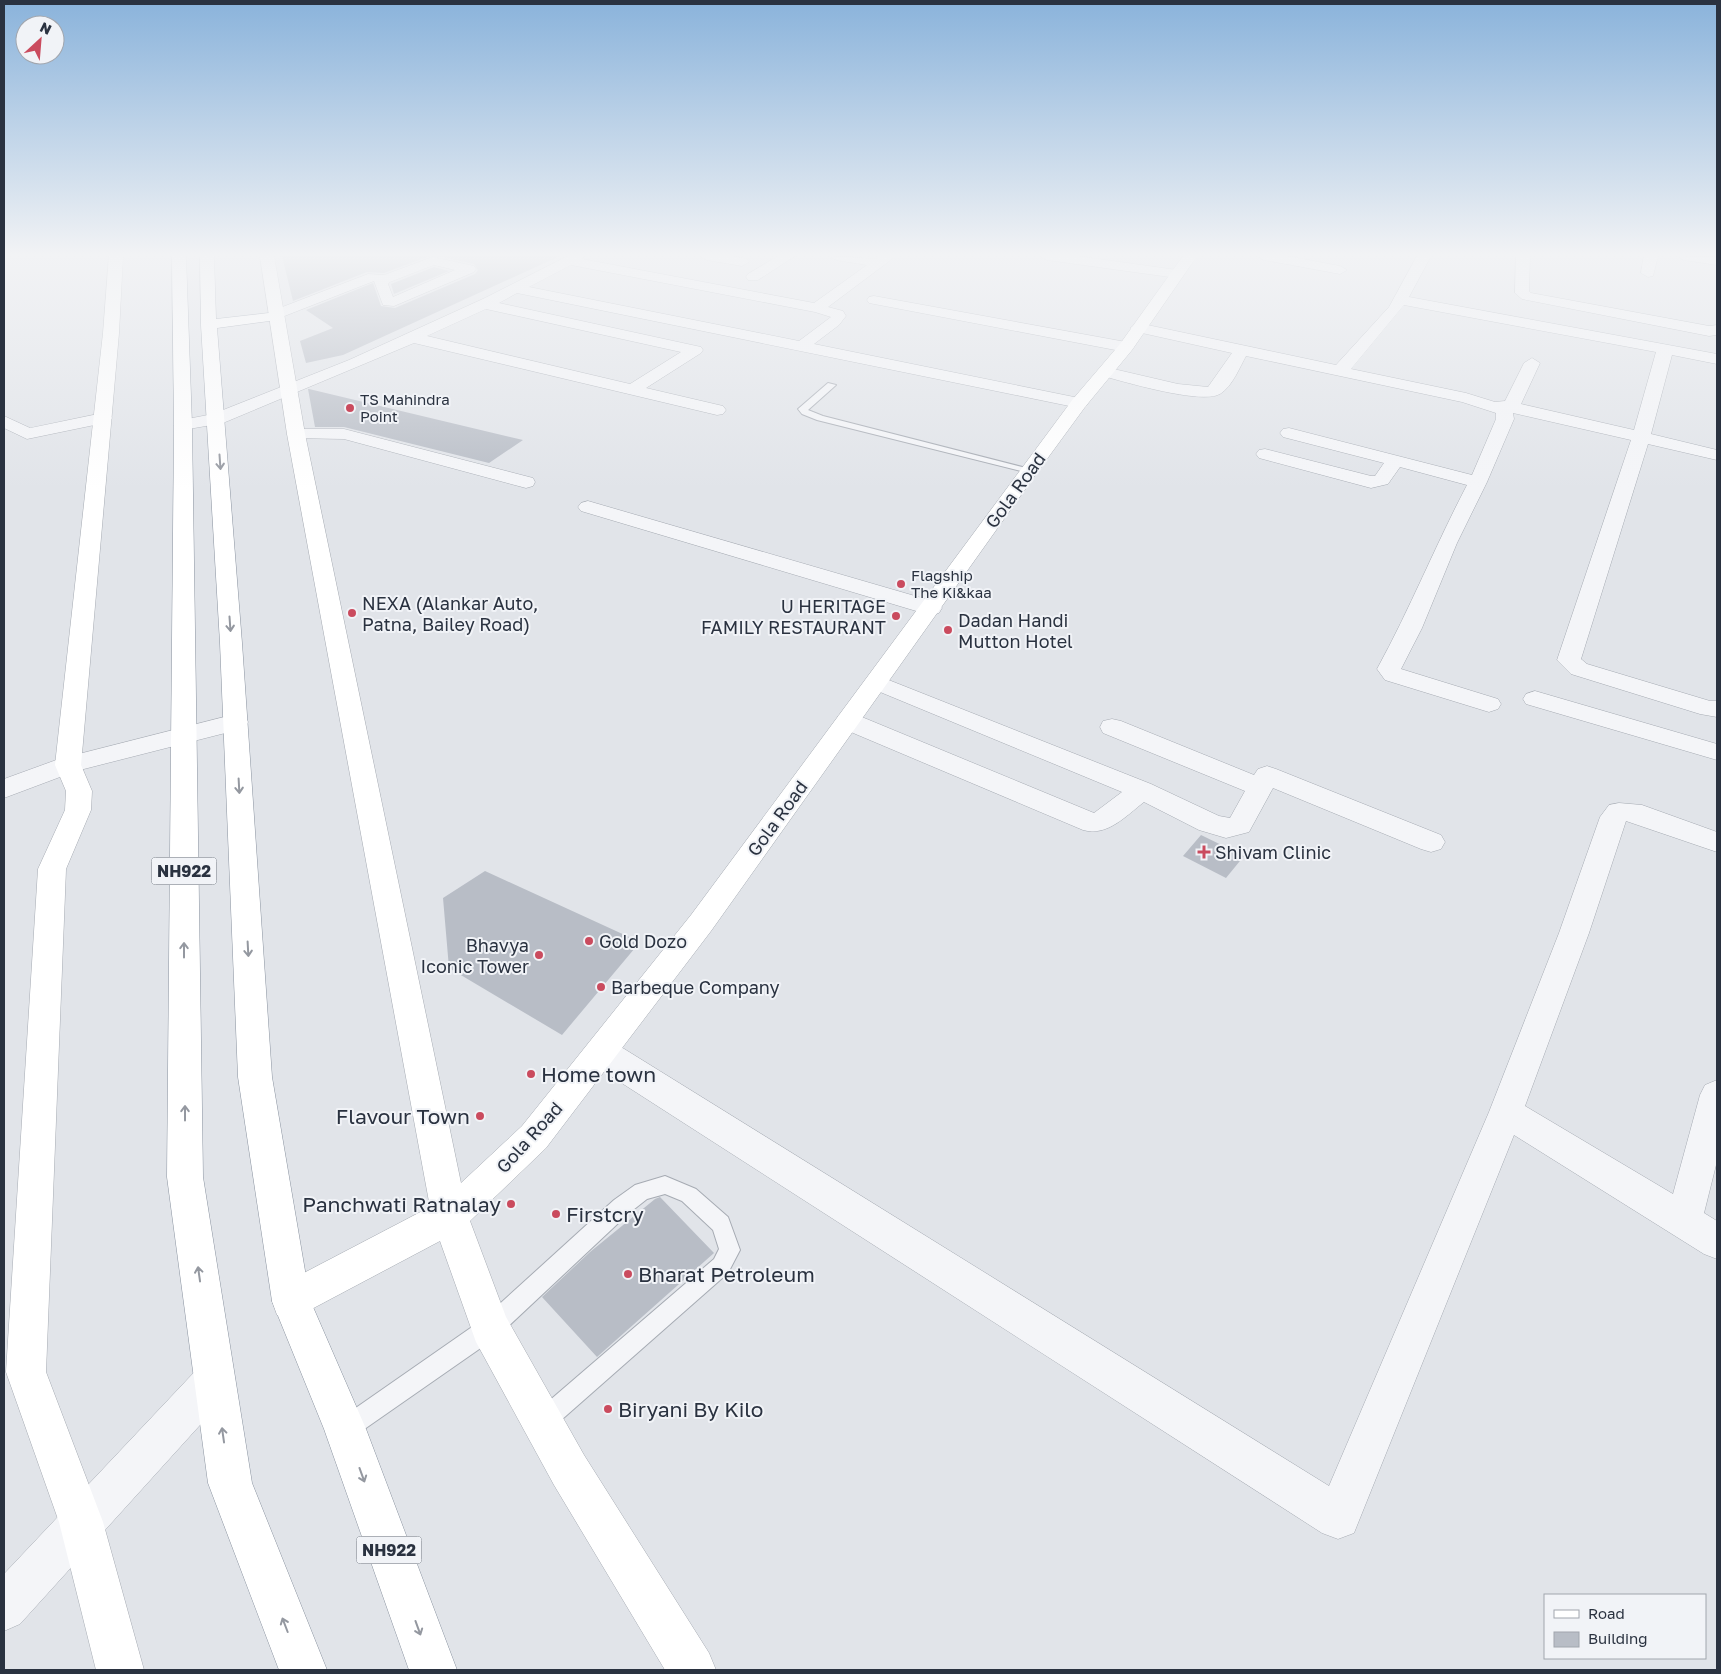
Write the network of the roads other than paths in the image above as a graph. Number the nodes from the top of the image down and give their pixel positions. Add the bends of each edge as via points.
1 (110, 334) edge
2 (181, 334) edge
3 (210, 334) edge
4 (280, 334) edge
5 (422, 334) edge
6 (623, 334) edge
7 (742, 334) edge
8 (817, 334) edge
9 (1106, 334) edge
10 (1135, 334) edge
11 (1371, 334) edge
12 (1581, 334) edge
13 (414, 338) junction
14 (1132, 338) junction
15 (801, 346) junction
16 (1242, 350) junction
17 (1665, 350) junction
18 (1717, 360) edge
19 (1532, 363) dead end
20 (1340, 371) junction
21 (1105, 372) junction
22 (831, 385) dead end
23 (632, 390) junction
24 (289, 391) junction
25 (1079, 403) junction
26 (1504, 407) junction
27 (716, 410) dead end
28 (103, 418) junction
29 (217, 419) junction
30 (4, 421) edge
31 (183, 425) junction
32 (1289, 433) dead end
33 (296, 434) junction
34 (1641, 438) junction
35 (1265, 454) dead end
36 (1717, 455) edge
37 (1395, 461) junction
38 (1029, 470) junction
39 (526, 482) dead end
40 (1478, 482) junction
41 (588, 508) dead end
42 (931, 608) junction
43 (876, 682) junction
44 (1535, 699) dead end
45 (1489, 704) dead end
46 (1717, 709) edge
47 (848, 721) junction
48 (236, 722) junction
49 (1112, 727) dead end
50 (184, 734) junction
51 (1717, 752) edge
52 (68, 765) junction
53 (1260, 787) junction
54 (4, 789) edge
55 (1142, 790) junction
56 (1431, 842) dead end
57 (1717, 842) edge
58 (601, 1052) junction
59 (1717, 1095) edge
60 (1506, 1112) junction
61 (450, 1216) junction
62 (1684, 1221) junction
63 (1717, 1241) edge
64 (291, 1301) junction
65 (490, 1328) junction
66 (215, 1379) junction
67 (543, 1421) junction
68 (346, 1429) junction
69 (81, 1522) junction
70 (4, 1608) edge
71 (120, 1670) edge
72 (302, 1670) edge
73 (433, 1670) edge
74 (692, 1670) edge

1 - 28 main road
2 - 31 main road, NH922
3 - 29 main road, NH922
4 - 24 main road
5 - 13 street
6 - 23 street via 695,350
7 - 15 street
8 - 15 street
9 - 14 street
10 - 14 main road, Gola Road
11 - 20 street
12 - 17 street
13 - 23 street
13 - 24 street
14 - 16 street
14 - 21 main road, Gola Road
15 - 25 street
16 - 20 street
16 - 21 street via 1216,389 1206,392
17 - 18 street
17 - 34 street
19 - 26 street
20 - 26 street
21 - 25 main road, Gola Road
22 - 38 lane via 806,405 805,412
23 - 27 street
24 - 29 street
24 - 33 main road
25 - 38 main road, Gola Road
26 - 34 street
26 - 40 street via 1505,419
28 - 30 street via 27,434
28 - 52 main road
29 - 31 street
29 -> 48 main road, NH922
31 - 50 main road, NH922
32 - 37 street
33 - 39 street via 344,434
33 - 61 main road
34 - 36 street
34 - 46 street via 1569,660 1579,669
35 - 37 street via 1371,482 1381,480
37 - 40 street
38 - 42 main road, Gola Road
40 - 45 street via 1390,669 1393,675 1404,679
41 - 42 street
42 - 43 main road, Gola Road
43 - 47 main road, Gola Road
43 - 55 street
44 - 51 street
47 - 55 street via 1093,823 1104,819
47 - 58 main road, Gola Road via 702,923
48 - 50 street
48 -> 64 main road, NH922 via 255,1077
49 - 53 street
50 - 52 street
66 -> 50 main road, NH922 via 185,1177
52 - 54 street
52 - 69 main road via 79,791 78,810 52,869 26,1372
53 - 55 street via 1239,825 1226,828
53 - 56 street via 1267,775
57 - 60 street via 1632,812 1619,812 1614,817
58 - 60 street via 1338,1516
58 - 61 main road, Gola Road via 534,1136
59 - 62 street
60 - 62 street
61 - 64 main road, Gola Road
61 - 65 main road
62 - 63 street
64 - 68 main road, NH922
65 - 67 main road
65 - 67 lane via 642,1191 666,1185 689,1195 721,1224 730,1250 721,1266
65 - 68 lane
66 - 69 street
72 -> 66 main road, NH922 via 230,1483
67 - 74 main road via 569,1470
68 -> 73 main road, NH922
69 - 70 street
69 - 71 main road

